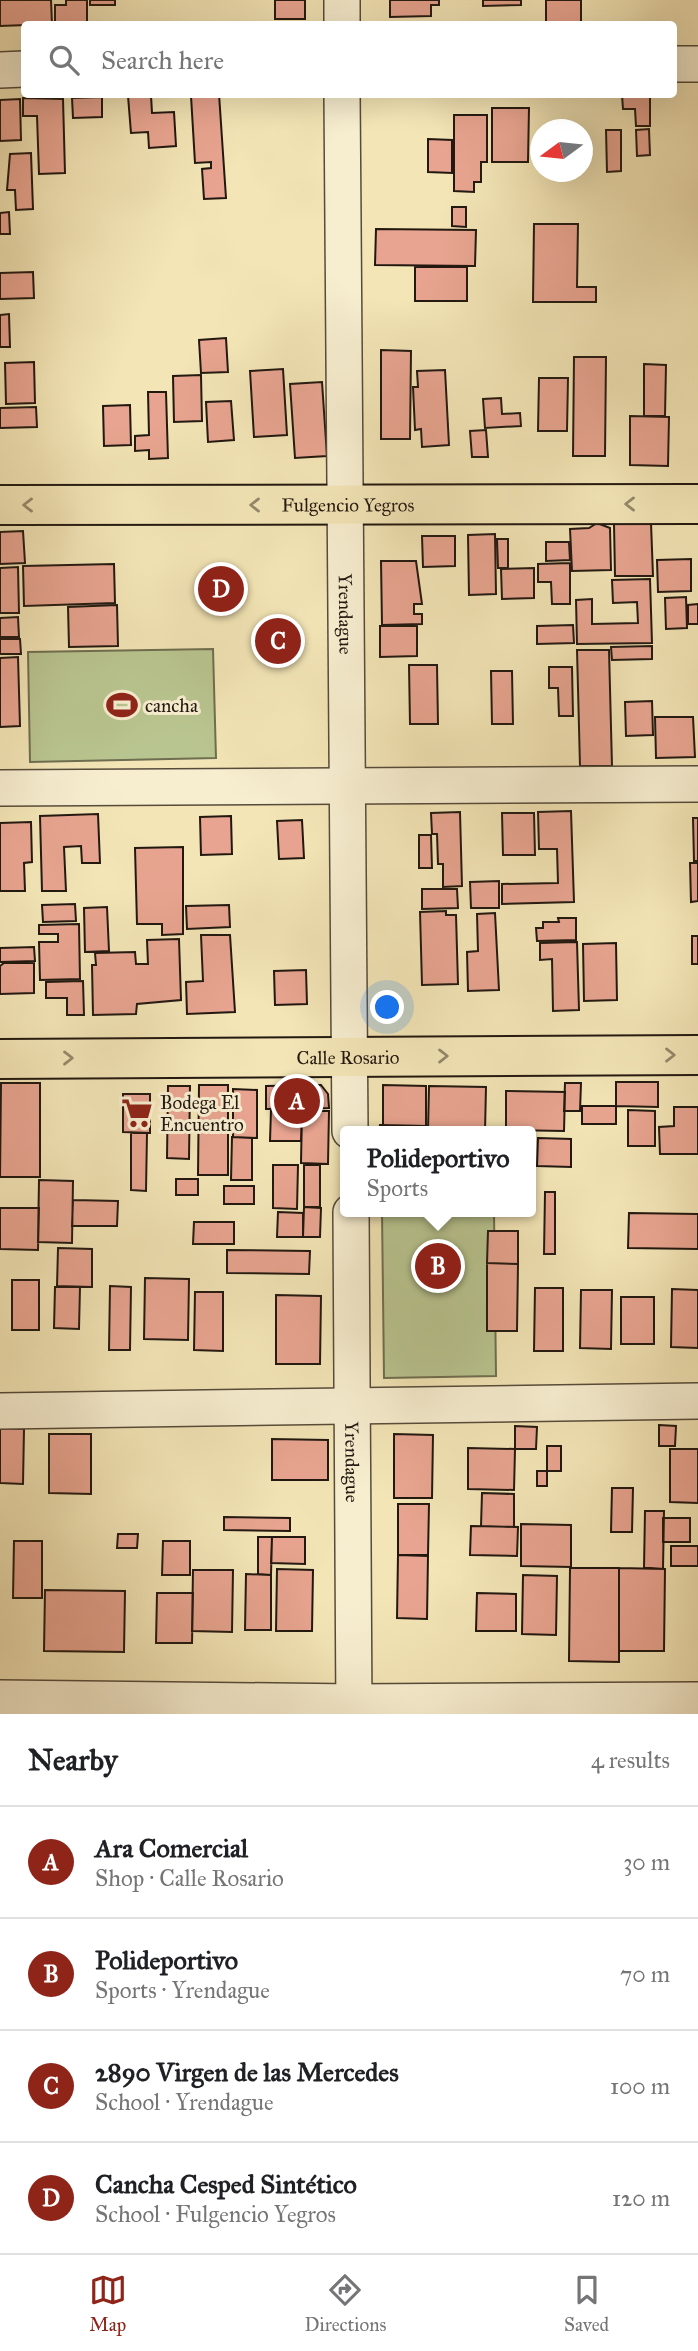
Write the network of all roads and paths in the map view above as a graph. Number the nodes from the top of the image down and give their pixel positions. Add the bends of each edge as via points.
1 (342, 0) edge
2 (342, 21) edge
3 (677, 64) edge
4 (698, 64) edge
5 (0, 69) edge
6 (21, 69) edge
7 (342, 98) edge
8 (698, 504) edge
9 (0, 505) edge
10 (345, 505) junction
11 (698, 785) edge
12 (348, 786) junction
13 (0, 788) edge
14 (698, 1055) edge
15 (350, 1057) junction
16 (0, 1059) edge
17 (350, 1126) edge
18 (351, 1217) edge
19 (698, 1401) edge
20 (352, 1404) junction
21 (0, 1411) edge
22 (0, 1698) edge
23 (698, 1700) edge
24 (354, 1708) edge

1 - 2 street
3 - 4 street
5 - 6 street
7 - 10 street, Yrendague
8 -> 10 main road, Fulgencio Yegros
10 -> 9 main road, Fulgencio Yegros
10 - 12 street, Yrendague
11 - 12 street
12 - 13 street
12 - 15 street, Yrendague
15 -> 14 main road, Calle Rosario
16 -> 15 main road, Calle Rosario
15 - 17 street, Yrendague
18 - 20 street, Yrendague
19 - 20 street
20 - 21 street
20 - 24 street, Yrendague
22 - 24 street
23 - 24 street

